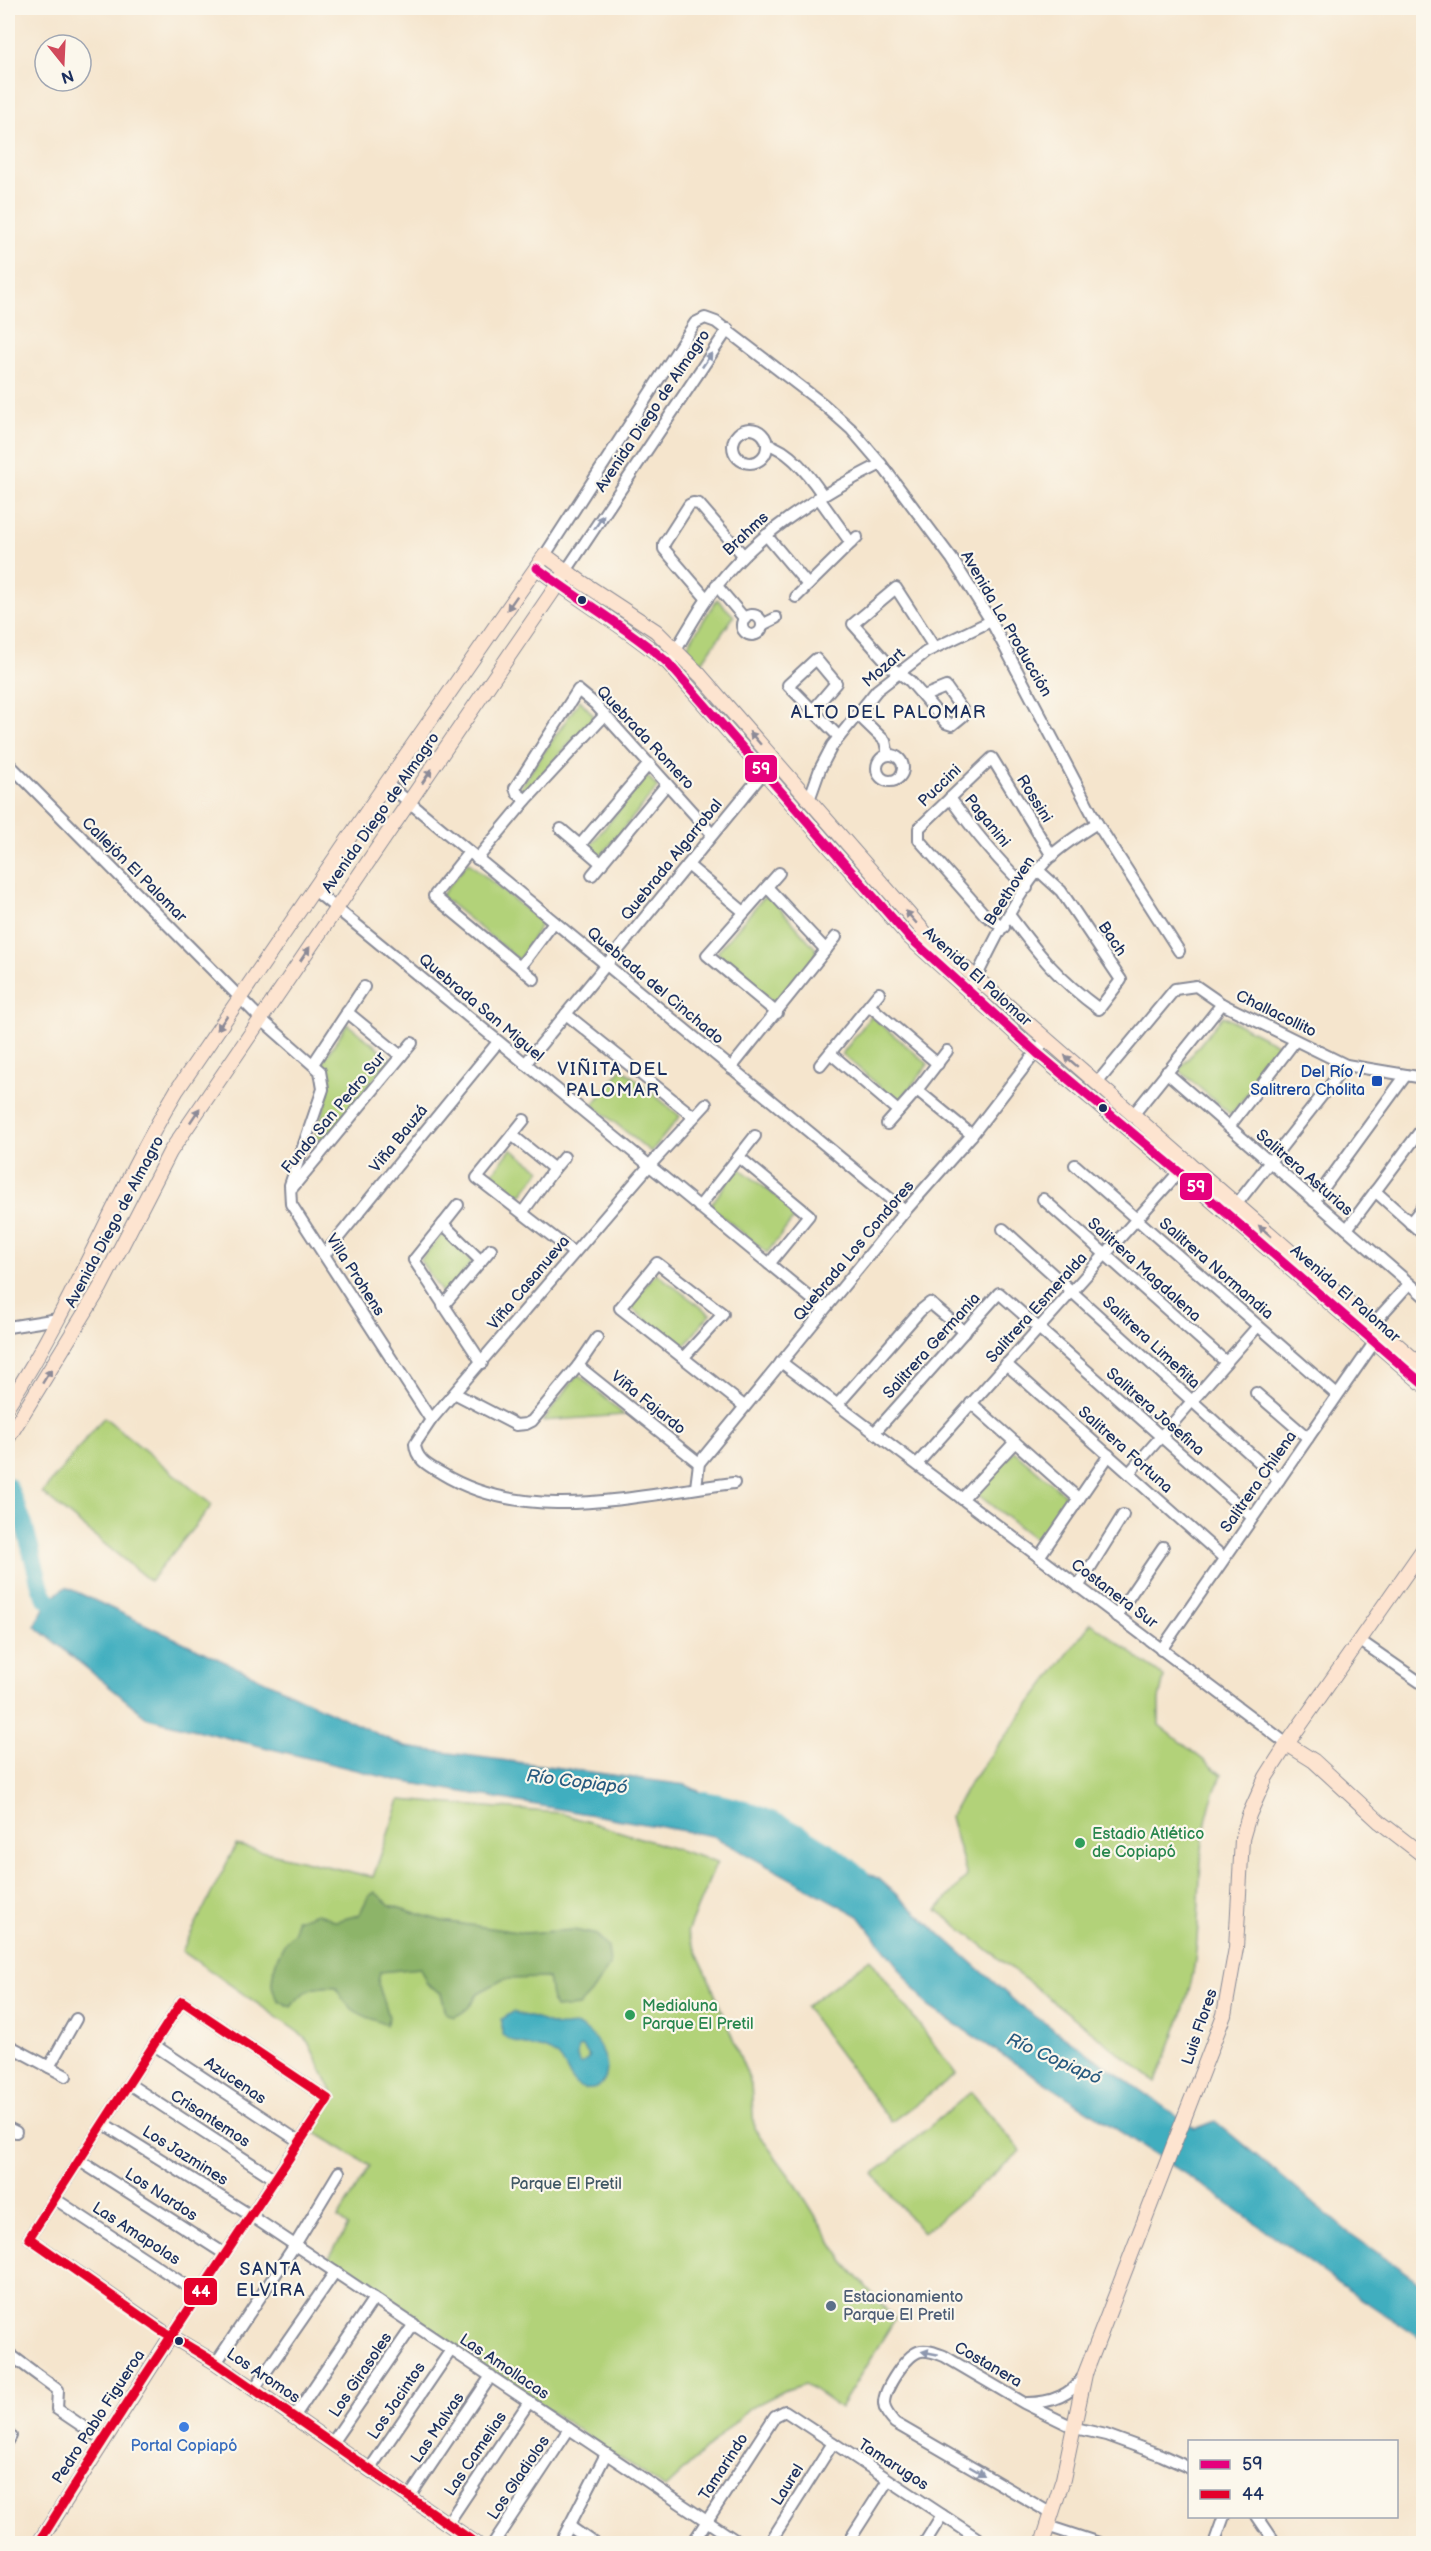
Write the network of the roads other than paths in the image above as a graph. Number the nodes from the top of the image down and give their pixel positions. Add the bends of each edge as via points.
1 (728, 329) junction
2 (767, 444) dead end
3 (881, 464) junction
4 (820, 496) junction
5 (766, 535) junction
6 (545, 555) junction
7 (743, 555) junction
8 (537, 568) junction
9 (566, 571) junction
10 (558, 584) junction
11 (716, 585) junction
12 (808, 585) junction
13 (796, 597) dead end
14 (706, 598) junction
15 (777, 618) dead end
16 (745, 619) junction
17 (991, 621) junction
18 (762, 625) junction
19 (934, 647) junction
20 (676, 651) junction
21 (671, 666) junction
22 (898, 672) junction
23 (924, 696) dead end
24 (813, 710) junction
25 (857, 714) junction
26 (605, 715) junction
27 (839, 737) junction
28 (888, 755) dead end
29 (992, 758) joint
30 (775, 760) junction
31 (8, 763) edge
32 (649, 764) junction
33 (764, 771) junction
34 (386, 783) junction
35 (667, 784) junction
36 (950, 798) junction
37 (526, 800) junction
38 (809, 800) junction
39 (409, 802) junction
40 (1097, 823) junction
41 (561, 829) dead end
42 (712, 834) junction
43 (580, 845) junction
44 (473, 855) junction
45 (1052, 856) junction
46 (602, 864) junction
47 (688, 865) junction
48 (1039, 872) junction
49 (779, 873) dead end
50 (592, 876) dead end
51 (767, 887) junction
52 (1027, 888) junction
53 (313, 890) junction
54 (336, 908) junction
55 (744, 912) junction
56 (1010, 915) junction
57 (554, 922) junction
58 (1004, 927) junction
59 (836, 937) dead end
60 (826, 950) junction
61 (1179, 951) dead end
62 (606, 965) junction
63 (520, 968) junction
64 (976, 978) junction
65 (534, 979) dead end
66 (364, 987) dead end
67 (969, 992) junction
68 (879, 993) dead end
69 (240, 997) junction
70 (1221, 1004) junction
71 (870, 1006) junction
72 (347, 1012) junction
73 (777, 1013) junction
74 (566, 1014) junction
75 (261, 1019) junction
76 (1046, 1039) junction
77 (1295, 1041) junction
78 (498, 1042) junction
79 (412, 1043) dead end
80 (947, 1050) dead end
81 (830, 1053) junction
82 (1037, 1053) junction
83 (401, 1056) junction
84 (313, 1064) junction
85 (525, 1064) junction
86 (938, 1064) junction
87 (820, 1065) dead end
88 (1346, 1065) junction
89 (731, 1068) junction
90 (1166, 1072) junction
91 (1406, 1075) junction
92 (1424, 1078) edge
93 (1097, 1083) junction
94 (917, 1090) junction
95 (706, 1104) dead end
96 (898, 1112) junction
97 (1133, 1114) junction
98 (693, 1116) junction
99 (524, 1120) dead end
100 (886, 1124) dead end
101 (155, 1126) junction
102 (1424, 1126) edge
103 (1229, 1128) junction
104 (512, 1135) junction
105 (972, 1135) junction
106 (755, 1136) dead end
107 (306, 1137) junction
108 (178, 1141) junction
109 (326, 1146) junction
110 (564, 1157) dead end
111 (739, 1157) junction
112 (1269, 1163) junction
113 (1075, 1165) dead end
114 (649, 1166) junction
115 (554, 1169) junction
116 (1179, 1172) junction
117 (291, 1189) junction
118 (1375, 1191) junction
119 (1043, 1199) dead end
120 (1314, 1201) junction
121 (458, 1205) dead end
122 (1424, 1205) edge
123 (699, 1207) junction
124 (1232, 1210) junction
125 (905, 1211) junction
126 (522, 1213) junction
127 (1136, 1219) junction
128 (1410, 1223) junction
129 (444, 1224) junction
130 (1003, 1229) dead end
131 (1347, 1230) junction
132 (1424, 1235) edge
133 (491, 1249) dead end
134 (574, 1253) junction
135 (324, 1254) junction
136 (1105, 1255) junction
137 (481, 1261) junction
138 (768, 1264) junction
139 (1409, 1284) junction
140 (1072, 1291) junction
141 (1424, 1296) edge
142 (444, 1306) junction
143 (824, 1310) junction
144 (58, 1318) junction
145 (1258, 1326) junction
146 (8, 1327) edge
147 (1038, 1329) junction
148 (964, 1332) junction
149 (1377, 1332) junction
150 (597, 1338) dead end
151 (684, 1358) junction
152 (781, 1362) junction
153 (1226, 1362) junction
154 (482, 1363) junction
155 (1006, 1364) junction
156 (578, 1366) junction
157 (1424, 1368) edge
158 (1424, 1385) edge
159 (1256, 1393) dead end
160 (456, 1394) junction
161 (1337, 1395) junction
162 (1192, 1401) junction
163 (971, 1403) junction
164 (8, 1404) edge
165 (838, 1404) junction
166 (744, 1406) junction
167 (431, 1420) junction
168 (875, 1432) junction
169 (1161, 1437) junction
170 (8, 1438) edge
171 (1308, 1438) junction
172 (1015, 1442) junction
173 (1109, 1455) junction
174 (699, 1463) junction
175 (917, 1464) junction
176 (1129, 1473) junction
177 (1279, 1479) junction
178 (734, 1483) dead end
179 (696, 1487) junction
180 (962, 1499) junction
181 (1079, 1499) junction
182 (1123, 1515) dead end
183 (1252, 1517) junction
184 (1163, 1547) dead end
185 (1424, 1548) edge
186 (1039, 1557) junction
187 (1224, 1558) junction
188 (1078, 1587) junction
189 (1116, 1616) junction
190 (1359, 1640) junction
191 (1161, 1650) junction
192 (1424, 1685) edge
193 (1287, 1744) junction
194 (1424, 1856) edge
195 (76, 2019) dead end
196 (8, 2045) edge
197 (154, 2045) junction
198 (49, 2067) junction
199 (66, 2076) dead end
200 (129, 2084) junction
201 (104, 2124) junction
202 (300, 2142) junction
203 (80, 2161) junction
204 (339, 2172) dead end
205 (275, 2179) junction
206 (56, 2199) junction
207 (250, 2215) junction
208 (295, 2245) junction
209 (225, 2254) junction
210 (335, 2272) junction
211 (199, 2294) junction
212 (374, 2298) junction
213 (414, 2324) junction
214 (171, 2336) junction
215 (451, 2350) junction
216 (8, 2353) edge
217 (216, 2363) junction
218 (1085, 2374) junction
219 (490, 2376) junction
220 (254, 2389) junction
221 (529, 2402) junction
222 (1024, 2403) junction
223 (785, 2411) joint
224 (294, 2417) junction
225 (1075, 2428) junction
226 (569, 2429) junction
227 (103, 2440) junction
228 (332, 2443) junction
229 (833, 2443) junction
230 (606, 2454) junction
231 (1188, 2467) edge
232 (369, 2470) junction
233 (888, 2480) junction
234 (410, 2496) junction
235 (942, 2515) junction
236 (1224, 2518) edge
237 (1258, 2518) edge
238 (1050, 2520) junction
239 (707, 2521) junction
240 (448, 2523) junction
241 (569, 2526) junction
242 (38, 2544) edge
243 (477, 2544) edge
244 (493, 2544) edge
245 (560, 2544) edge
246 (595, 2544) edge
247 (692, 2544) edge
248 (741, 2544) edge
249 (769, 2544) edge
250 (847, 2544) edge
251 (924, 2544) edge
252 (986, 2544) edge
253 (1042, 2544) edge
254 (1102, 2544) edge
255 (1214, 2544) edge
256 (1276, 2544) edge

1 - 3 street, Avenida La Producción via 823,404
1 - 6 street, Avenida Diego de Almagro via 709,318 695,323
9 -> 1 street, Avenida Diego de Almagro
2 - 4 street via 780,447
3 - 4 street, Brahms
3 - 17 street, Avenida La Producción via 952,559
4 - 5 street, Brahms
4 - 12 street via 854,540
5 - 7 street, Brahms
5 - 12 street
6 - 8 street, Avenida Diego de Almagro
6 - 9 street, Avenida El Palomar
7 - 11 street, Brahms
7 - 14 street via 699,504 689,505 664,549
8 - 10 street, Avenida El Palomar
8 -> 34 street, Avenida Diego de Almagro
9 - 10 street, Avenida Diego de Almagro
9 - 20 street, Avenida El Palomar via 635,615
10 - 21 street, Avenida El Palomar via 645,643
39 -> 10 street, Avenida Diego de Almagro
11 - 14 street, Brahms
11 - 16 street
12 - 13 street
14 - 20 street, Brahms
15 - 18 street
16 - 18 street via 756,616
16 - 18 street via 742,626 748,635 760,632
17 - 19 street, Mozart
17 - 40 street, Avenida La Producción
19 - 22 street, Mozart
19 - 22 street via 899,590 892,590 853,624
20 - 21 street, Brahms
30 -> 20 street, Avenida El Palomar
21 - 33 street, Avenida El Palomar
22 - 23 street
22 - 25 street, Mozart
24 - 24 street via 836,683 816,659 788,685
24 - 27 street
25 - 27 street, Mozart
25 - 28 street via 885,741
26 - 32 street, Quebrada Romero
26 - 37 street
26 - 37 street, Quebrada Romero via 578,690 515,788
27 - 38 street, Mozart via 820,769
29 - 36 street, Puccini
29 - 45 street, Rossini
30 - 33 street, Quebrada Algarrobal
30 - 38 street, Avenida El Palomar
31 - 69 street, Callejón El Palomar
32 - 35 street, Quebrada Romero
32 - 43 street
33 - 42 street, Quebrada Algarrobal
33 - 67 street, Avenida El Palomar via 908,936
34 - 39 street, Quebrada del Cinchado
34 - 53 street, Avenida Diego de Almagro
35 - 42 street, Quebrada Romero
35 - 46 street
36 - 52 street, Paganini via 968,824
36 - 58 street, Puccini via 919,828 919,840 985,915
37 - 44 street
64 -> 38 street, Avenida El Palomar via 928,936
39 - 44 street, Quebrada del Cinchado
39 - 54 street, Avenida Diego de Almagro
40 - 45 street, Beethoven
40 - 61 street, Avenida La Producción
41 - 43 street
42 - 47 street, Quebrada Algarrobal
43 - 46 street
44 - 57 street, Quebrada del Cinchado
44 - 63 street via 434,896
45 - 48 street, Beethoven
46 - 50 street
47 - 55 street
47 - 62 street, Quebrada Algarrobal
48 - 52 street, Beethoven
48 - 56 street, Bach via 1061,891 1121,980 1099,1009 1068,987 1044,962
49 - 51 street
51 - 55 street
51 - 60 street
52 - 56 street, Beethoven
53 - 54 street, Quebrada San Miguel
53 - 69 street, Avenida Diego de Almagro
75 -> 54 street, Avenida Diego de Almagro
54 - 78 street, Quebrada San Miguel
55 - 73 street via 707,955
56 - 58 street, Beethoven
57 - 62 street, Quebrada del Cinchado
57 - 63 street
58 - 64 street, Beethoven
59 - 60 street
60 - 73 street
62 - 74 street, Quebrada Algarrobal
62 - 89 street, Quebrada del Cinchado
63 - 65 street
64 - 67 street, Beethoven
64 - 76 street, Avenida El Palomar
66 - 72 street
67 - 82 street, Avenida El Palomar
68 - 71 street
69 - 75 street
69 -> 101 street, Avenida Diego de Almagro
70 - 77 street, Challacollito
70 - 90 street
70 - 93 street, Challacollito via 1196,986 1175,989
71 - 81 street
71 - 86 street
72 - 83 street, Fundo San Pedro Sur
72 - 84 street
73 - 89 street
74 - 85 street, Quebrada Algarrobal
74 - 98 street
75 - 84 street
108 -> 75 street, Avenida Diego de Almagro
76 - 82 street, Quebrada Los Condores
93 -> 76 street, Avenida El Palomar
77 - 88 street, Challacollito
77 - 103 street
78 - 85 street, Quebrada San Miguel
78 - 135 street, Viña Bauzá
79 - 83 street, Fundo San Pedro Sur
80 - 86 street
81 - 87 street
81 - 96 street
82 - 105 street, Quebrada Los Condores
82 - 116 street, Avenida El Palomar
83 - 109 street, Fundo San Pedro Sur
84 - 107 street via 320,1071 323,1089
85 - 114 street, Quebrada San Miguel
86 - 94 street
88 - 91 street, Challacollito
88 - 112 street
89 - 125 street, Quebrada del Cinchado
90 - 97 street
90 - 103 street, Salitrera Asturias
91 - 92 street, Challacollito
91 - 120 street
93 - 97 street, Avenida El Palomar
94 - 96 street
94 - 105 street
95 - 98 street, Viña Casanueva
96 - 100 street
97 - 124 street, Avenida El Palomar
98 - 114 street, Viña Casanueva
99 - 104 street
101 - 108 street
101 - 144 street, Avenida Diego de Almagro
102 - 118 street
103 - 112 street, Salitrera Asturias
104 - 115 street
104 - 126 street via 477,1178
105 - 125 street, Quebrada Los Condores
106 - 111 street
107 - 109 street via 319,1147
107 - 117 street
170 -> 108 street, Avenida Diego de Almagro via 100,1288
109 - 117 street, Fundo San Pedro Sur
110 - 115 street
111 - 123 street
111 - 138 street via 809,1215
112 - 120 street, Salitrera Asturias
112 - 124 street
113 - 127 street, Salitrera Normandia
114 - 123 street, Quebrada San Miguel
114 - 134 street, Viña Casanueva
115 - 126 street
116 - 124 street, Avenida El Palomar
116 - 127 street, Salitrera Esmeralda
117 - 135 street, Villa Prohens via 291,1204
118 - 128 street
118 - 131 street
119 - 136 street, Salitrera Magdalena
120 - 131 street, Salitrera Asturias
121 - 129 street
122 - 128 street
123 - 138 street, Quebrada San Miguel
124 - 149 street, Avenida El Palomar
125 - 143 street, Quebrada Los Condores
126 - 134 street
127 - 136 street, Salitrera Esmeralda
127 - 145 street, Salitrera Normandia
128 - 132 street
129 - 137 street
129 - 142 street via 414,1260
130 - 140 street, Salitrera Limeñita
131 - 139 street, Salitrera Asturias
133 - 137 street
134 - 154 street, Viña Casanueva
135 - 167 street, Villa Prohens
136 - 140 street, Salitrera Esmeralda
136 - 153 street, Salitrera Magdalena
137 - 142 street
138 - 143 street, Quebrada San Miguel
139 - 141 street, Salitrera Asturias
139 - 149 street, Salitrera Chilena
140 - 147 street, Salitrera Esmeralda
140 - 162 street, Salitrera Limeñita
142 - 154 street
143 - 152 street, Quebrada Los Condores
144 - 146 street
144 - 164 street, Avenida Diego de Almagro
145 - 153 street
145 - 161 street, Salitrera Normandia
147 - 148 street, Salitrera Germania via 999,1293
147 - 155 street, Salitrera Esmeralda
147 - 169 street, Salitrera Josefina
148 - 165 street via 930,1303
148 - 168 street, Salitrera Germania
149 - 157 street, Avenida El Palomar
149 - 158 street, Avenida El Palomar
149 - 161 street, Salitrera Chilena
150 - 156 street
151 - 151 street via 620,1308 657,1263 723,1314
151 - 166 street
152 - 165 street, Costanera Sur
152 - 166 street, Quebrada Los Condores
153 - 162 street
154 - 160 street, Viña Casanueva
155 - 163 street, Salitrera Esmeralda
155 - 173 street, Salitrera Fortuna
156 - 160 street via 526,1424 516,1425
156 - 174 street, Viña Fajardo
159 - 171 street
160 - 167 street, Viña Casanueva
161 - 171 street, Salitrera Chilena
162 - 169 street
162 - 177 street, Salitrera Limeñita
163 - 172 street
163 - 175 street, Salitrera Esmeralda
165 - 168 street, Costanera Sur
166 - 174 street, Quebrada Los Condores
167 - 179 street via 415,1444 421,1461 461,1485 489,1495 552,1502 602,1502
168 - 175 street, Costanera Sur
169 - 176 street
169 - 183 street, Salitrera Josefina
171 - 177 street, Salitrera Chilena
172 - 180 street
172 - 181 street
173 - 176 street, Salitrera Fortuna
173 - 181 street
174 - 179 street
175 - 180 street, Costanera Sur
176 - 187 street, Salitrera Fortuna
177 - 183 street, Salitrera Chilena
178 - 179 street
180 - 186 street, Costanera Sur
181 - 186 street
182 - 188 street
183 - 187 street, Salitrera Chilena
184 - 189 street
185 - 190 street, Luis Flores
186 - 188 street, Costanera Sur
187 - 191 street, Salitrera Chilena
188 - 189 street, Costanera Sur
189 - 191 street, Costanera Sur
190 - 192 street
190 - 193 street, Luis Flores
191 - 193 street, Costanera Sur
193 - 194 street, Costanera Sur via 1314,1761 1380,1822
193 - 218 street, Luis Flores via 1266,1777 1242,1839 1236,1948 1224,2015
195 - 198 street
196 - 198 street
197 - 200 street
197 - 202 street, Azucenas
197 - 202 street, Pedro Pablo Figueroa via 182,2001 328,2099
198 - 199 street
200 - 201 street
200 - 205 street, Crisantemos
201 - 203 street
201 - 207 street, Los Jazmines
202 - 205 street, Pedro Pablo Figueroa
203 - 206 street
203 - 209 street, Los Nardos
204 - 208 street
205 - 207 street, Pedro Pablo Figueroa
206 - 211 street, Las Amapolas
206 - 214 street, Los Aromos via 29,2238
207 - 208 street, Las Amollacas
207 - 209 street, Pedro Pablo Figueroa
208 - 210 street, Las Amollacas
208 - 217 street
209 - 211 street, Pedro Pablo Figueroa
210 - 212 street, Las Amollacas
210 - 220 street
211 - 214 street, Pedro Pablo Figueroa
212 - 213 street, Las Amollacas
212 - 224 street
213 - 215 street, Las Amollacas
213 - 228 street, Los Girasoles
214 - 217 street, Los Aromos
214 - 227 street, Pedro Pablo Figueroa
215 - 219 street, Las Amollacas
215 - 232 street, Los Jacintos
216 - 227 street via 58,2390 57,2409
217 - 220 street, Los Aromos
218 - 222 street via 1075,2389 1062,2396 1043,2403
218 - 225 street, Luis Flores
219 - 221 street, Las Amollacas
219 - 234 street, Las Malvas
220 - 224 street, Los Aromos
221 - 226 street, Las Amollacas
221 - 240 street, Las Camelias
222 - 225 street, Costanera
222 -> 238 street, Costanera via 931,2351 909,2356 888,2388 884,2402 895,2423
223 - 229 street, Tamarugos
223 - 239 street, Tamarindo via 775,2415
224 - 228 street, Los Aromos
225 - 231 street, Costanera via 1106,2435
225 - 238 street, Luis Flores
226 - 230 street, Las Amollacas
226 - 244 street, Los Gladiolos
227 - 242 street, Pedro Pablo Figueroa
228 - 232 street, Los Aromos
229 - 233 street, Tamarugos
229 - 249 street, Laurel
230 - 239 street, Las Amollacas
230 - 241 street
232 - 234 street, Los Aromos
233 - 235 street, Tamarugos
233 - 250 street
234 - 240 street, Los Aromos
235 - 251 street
235 - 252 street, Tamarugos
236 - 255 street
237 - 256 street
238 - 253 street, Luis Flores
238 - 254 street
239 - 247 street, Tamarindo
239 - 248 street, Las Amollacas
240 - 243 street, Los Aromos
241 - 245 street
241 - 246 street

